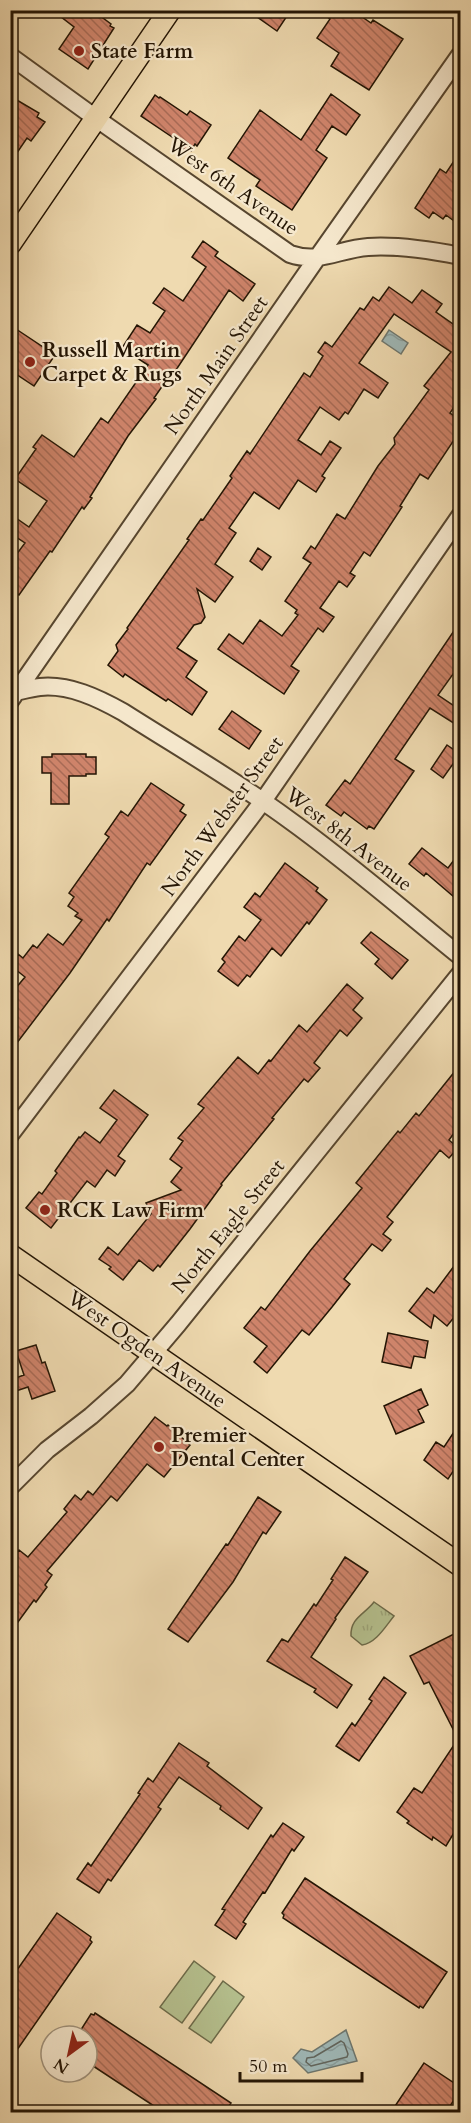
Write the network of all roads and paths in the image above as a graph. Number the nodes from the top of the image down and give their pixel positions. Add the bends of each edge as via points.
1 (170, 10) edge
2 (460, 55) edge
3 (10, 56) edge
4 (97, 119) junction
5 (10, 244) edge
6 (460, 256) edge
7 (317, 258) junction
8 (460, 516) edge
9 (13, 696) edge
10 (263, 801) junction
11 (460, 956) edge
12 (460, 974) edge
13 (10, 1136) edge
14 (10, 1255) edge
15 (153, 1354) junction
16 (10, 1487) edge
17 (460, 1565) edge

1 - 4 main road
2 - 7 street, North Main Street
3 - 4 street, West 6th Avenue
4 - 5 main road
4 - 7 street, West 6th Avenue via 290,254 303,259
6 - 7 street, West 6th Avenue via 385,247
7 - 9 street, North Main Street
8 - 10 street, North Webster Street
9 - 10 street, West 8th Avenue via 40,687 104,701
10 - 11 street, West 8th Avenue via 343,860
10 - 13 street, North Webster Street
12 - 15 street, North Eagle Street
14 - 15 main road, West Ogden Avenue
15 - 16 street, North Eagle Street via 112,1399 47,1450
15 - 17 main road, West Ogden Avenue

